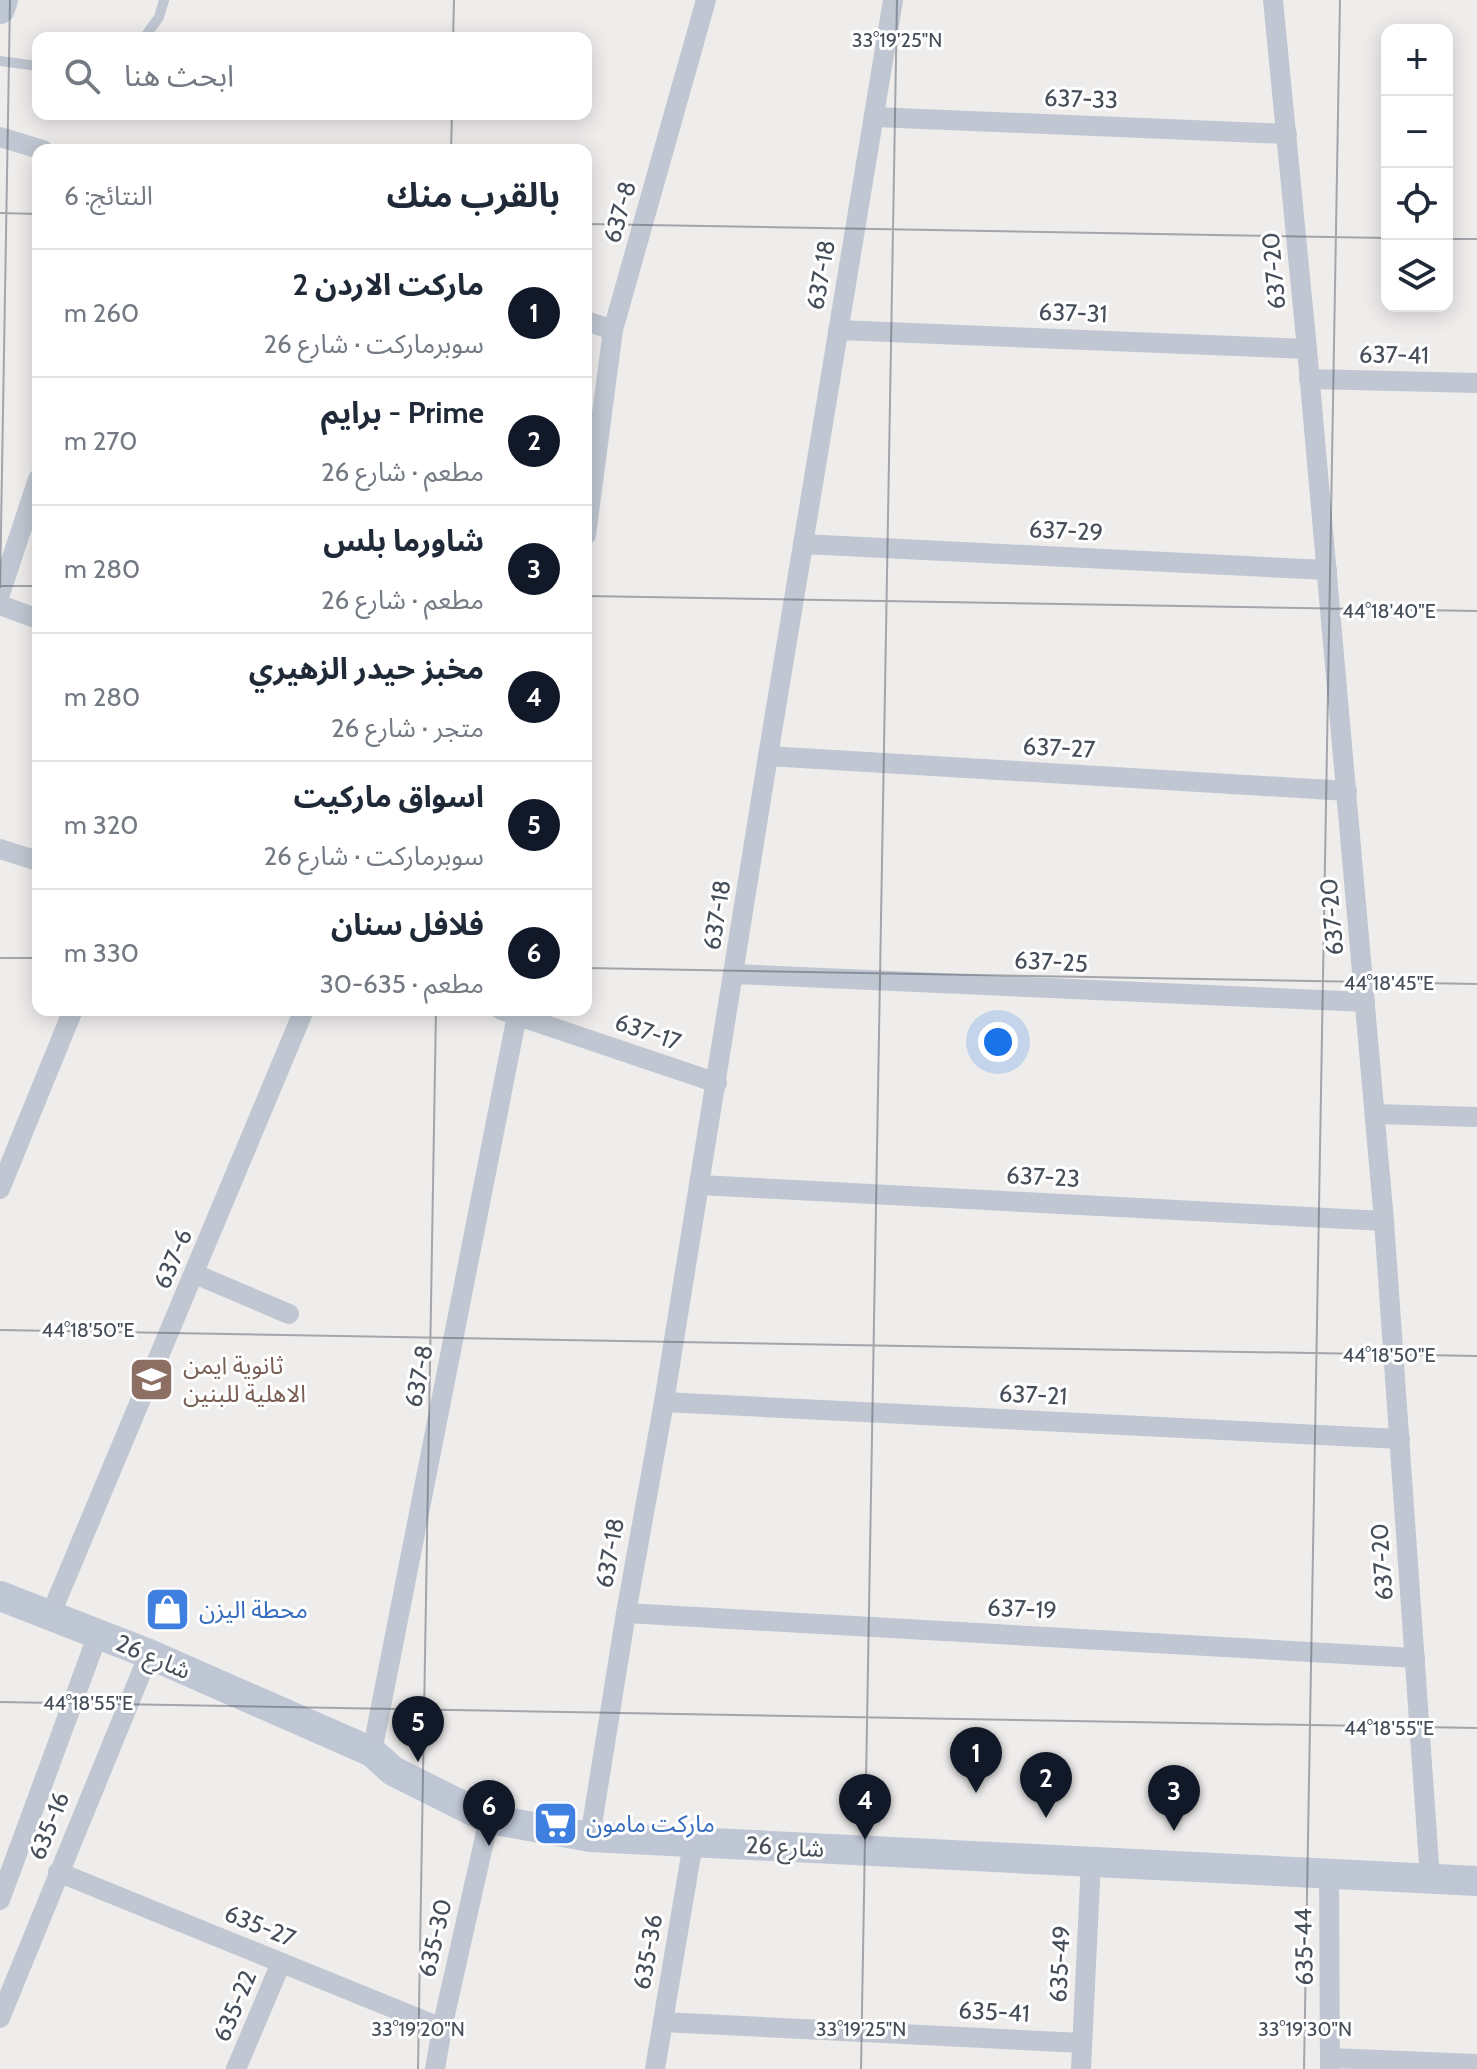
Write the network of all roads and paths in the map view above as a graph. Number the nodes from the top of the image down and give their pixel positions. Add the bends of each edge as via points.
1 (3, 0) edge
2 (164, 0) edge
3 (706, 0) edge
4 (893, 0) edge
5 (1273, 0) edge
6 (0, 9) edge
7 (148, 32) edge
8 (0, 61) edge
9 (32, 65) edge
10 (874, 117) junction
11 (1287, 134) junction
12 (0, 137) edge
13 (32, 147) edge
14 (592, 323) edge
15 (613, 330) junction
16 (838, 330) junction
17 (1307, 349) junction
18 (1309, 379) junction
19 (1477, 383) edge
20 (592, 489) edge
21 (32, 497) edge
22 (803, 544) junction
23 (1327, 570) junction
24 (0, 594) edge
25 (0, 605) edge
26 (32, 617) edge
27 (768, 756) junction
28 (1347, 791) junction
29 (0, 849) edge
30 (32, 859) edge
31 (734, 974) junction
32 (1365, 1002) junction
33 (71, 1016) edge
34 (302, 1016) edge
35 (511, 1016) edge
36 (524, 1016) edge
37 (717, 1083) junction
38 (1375, 1114) junction
39 (1477, 1117) edge
40 (700, 1185) junction
41 (0, 1189) edge
42 (1384, 1221) junction
43 (195, 1274) junction
44 (289, 1314) dead end
45 (664, 1402) junction
46 (1400, 1439) junction
47 (0, 1596) edge
48 (626, 1613) junction
49 (50, 1616) junction
50 (98, 1634) junction
51 (149, 1654) junction
52 (1415, 1658) junction
53 (372, 1752) junction
54 (489, 1819) junction
55 (590, 1837) junction
56 (693, 1843) junction
57 (9, 1851) edge
58 (1091, 1861) junction
59 (58, 1872) junction
60 (1329, 1873) junction
61 (1430, 1878) junction
62 (1477, 1881) edge
63 (0, 1900) edge
64 (281, 1963) junction
65 (0, 2018) edge
66 (663, 2022) junction
67 (442, 2028) junction
68 (1082, 2043) junction
69 (1330, 2064) edge
70 (1477, 2064) edge
71 (236, 2069) edge
72 (435, 2069) edge
73 (655, 2069) edge
74 (1081, 2069) edge

1 - 6 street
2 - 7 lane
3 - 15 street, 637-8
4 - 10 street, 637-18
5 - 11 street, 637-20
8 - 9 lane
10 - 11 street, 637-33
10 - 16 street, 637-18
11 - 17 street, 637-20
12 - 13 street
14 - 15 street
15 - 20 street, 637-8
16 - 17 street, 637-31
16 - 22 street, 637-18
17 - 18 street, 637-20
18 - 19 street, 637-41
18 - 23 street, 637-20
21 - 24 street
22 - 23 street, 637-29
22 - 27 street, 637-18
23 - 28 street, 637-20
25 - 26 street
27 - 28 street, 637-27
27 - 31 street, 637-18
28 - 32 street, 637-20
29 - 30 street
31 - 32 street, 637-25
31 - 37 street, 637-18
32 - 38 street, 637-20
33 - 41 street
34 - 43 street, 637-6
35 - 53 street, 637-8
36 - 37 street, 637-17
37 - 40 street, 637-18
38 - 39 street
38 - 42 street, 637-20
40 - 42 street, 637-23
40 - 45 street, 637-18
42 - 46 street, 637-20
43 - 44 street
43 - 49 street, 637-6
45 - 46 street, 637-21
45 - 48 street, 637-18
46 - 52 street, 637-20
47 - 49 street, شارع 26
48 - 52 street, 637-19
48 - 55 street, 637-18
49 - 50 street, شارع 26
50 - 51 street, شارع 26
50 - 57 street, 635-16
51 - 53 street, شارع 26
51 - 59 street, 635-16
52 - 61 street, 637-20
53 - 54 street, شارع 26 via 393,1771
54 - 55 street, شارع 26
54 - 67 street, 635-30
55 - 56 street, شارع 26
56 - 58 street, شارع 26
56 - 66 street, 635-36
57 - 63 street, 635-16
58 - 60 street, شارع 26
58 - 68 street, 635-49
59 - 64 street, 635-27
59 - 65 street, 635-16
60 - 61 street, شارع 26
60 - 69 street, 635-44
61 - 62 street, شارع 26
64 - 67 street, 635-27
64 - 71 street, 635-22
66 - 68 street, 635-41
66 - 73 street, 635-36
67 - 72 street, 635-30
68 - 74 street, 635-49
69 - 70 street

